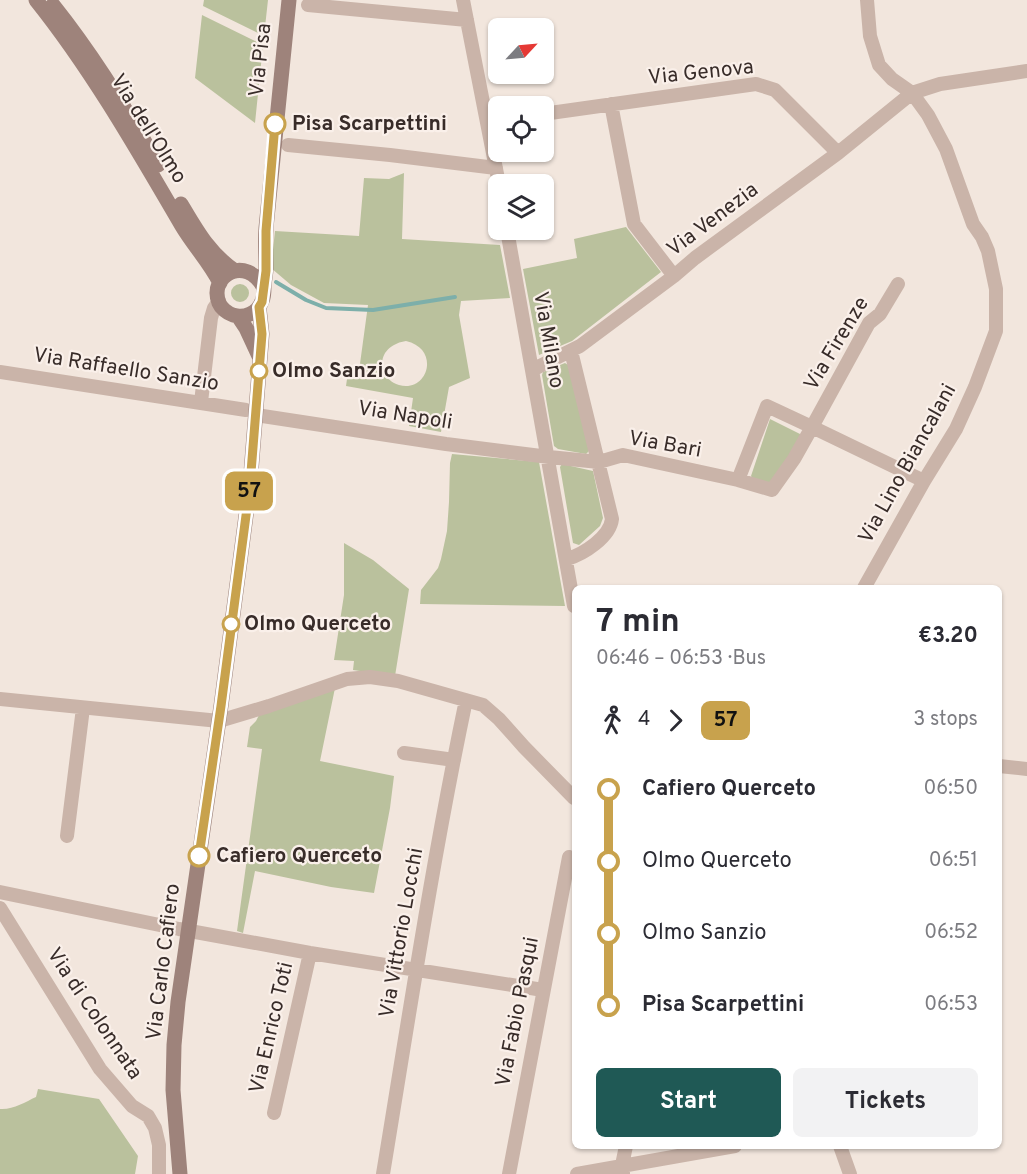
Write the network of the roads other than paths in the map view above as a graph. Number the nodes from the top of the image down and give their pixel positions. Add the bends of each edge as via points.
1 (36, 0) edge
2 (50, 0) edge
3 (289, 0) edge
4 (463, 0) edge
5 (867, 0) edge
6 (308, 5) dead end
7 (467, 20) junction
8 (1027, 71) edge
9 (912, 93) junction
10 (611, 104) junction
11 (488, 105) edge
12 (554, 112) edge
13 (288, 145) dead end
14 (838, 153) junction
15 (495, 162) edge
16 (496, 168) junction
17 (497, 174) edge
18 (266, 231) junction
19 (509, 240) edge
20 (241, 271) junction
21 (674, 276) junction
22 (220, 283) junction
23 (898, 284) dead end
24 (264, 288) junction
25 (219, 301) junction
26 (259, 307) junction
27 (234, 315) junction
28 (210, 335) junction
29 (571, 351) junction
30 (259, 356) junction
31 (532, 370) junction
32 (0, 372) edge
33 (201, 402) junction
34 (251, 412) junction
35 (812, 427) junction
36 (549, 457) junction
37 (599, 462) junction
38 (738, 480) junction
39 (924, 481) junction
40 (567, 559) junction
41 (866, 585) edge
42 (572, 593) edge
43 (0, 699) edge
44 (466, 700) junction
45 (83, 708) junction
46 (219, 721) junction
47 (404, 753) dead end
48 (453, 760) junction
49 (1002, 766) edge
50 (1027, 768) edge
51 (572, 796) edge
52 (67, 836) dead end
53 (569, 857) dead end
54 (0, 892) edge
55 (0, 908) edge
56 (189, 930) junction
57 (310, 953) junction
58 (417, 971) junction
59 (543, 990) junction
60 (274, 1113) dead end
61 (626, 1149) edge
62 (721, 1149) edge
63 (841, 1149) edge
64 (622, 1170) edge
65 (159, 1174) edge
66 (180, 1174) edge
67 (383, 1174) edge
68 (509, 1174) edge
69 (577, 1174) edge
70 (850, 1174) edge

1 - 22 main road, Via dell'Olmo via 93,80
2 - 20 main road, Via dell'Olmo via 101,71 207,245 222,262
3 - 18 main road, Via Pisa
4 - 7 street
5 - 9 street, Via Lino Biancalani via 870,36 879,65
6 - 7 street
7 - 11 street
8 - 9 street via 940,84
9 - 14 street, Via Venezia
9 - 39 street, Via Lino Biancalani via 946,149 973,224 988,251 996,289 996,331 956,429
10 - 12 street, Via Genova
10 - 14 street, Via Genova via 756,84 776,90
10 - 21 street via 634,224
13 - 16 street
14 - 21 street, Via Venezia
15 - 16 street
16 - 17 street
18 - 20 main road, Via Pisa via 258,255
18 - 24 main road, Via Pisa
19 - 31 street, Via Milano
20 - 22 main road via 226,275
20 - 24 main road, Via dell'Olmo via 256,276
21 - 29 street, Via Venezia
22 - 25 main road
23 - 35 street, Via Firenze via 880,314 869,323
24 - 26 main road
25 - 27 main road
25 - 28 street via 212,314
26 - 27 main road via 249,315
26 - 30 main road
27 - 28 street via 218,324
27 - 30 main road via 246,328
28 - 33 street
29 - 31 street, Via Venezia
29 - 37 street
30 - 34 main road
31 - 36 street, Via Milano
32 - 33 street, Via Raffaello Sanzio
33 - 34 street, Via Raffaello Sanzio
34 - 36 street, Via Napoli
34 - 46 main road via 250,485
35 - 38 street, Via Firenze via 772,490
35 - 38 street via 767,406
35 - 39 street
36 - 37 street, Via Bari
36 - 40 street, Via Milano
37 - 38 street, Via Bari via 623,455
37 - 40 street via 612,524 605,535 581,554
39 - 41 street, Via Lino Biancalani
40 - 42 street, Via Milano
43 - 45 street
44 - 46 street via 398,681 361,677
44 - 48 street, Via Vittorio Locchi
44 - 51 street via 490,710
45 - 46 street
45 - 52 street
46 - 56 main road, Via Carlo Cafiero
47 - 48 street
48 - 58 street, Via Vittorio Locchi
49 - 50 street
53 - 59 street, Via Fabio Pasqui
54 - 56 street
55 - 65 street, Via di Colonnata via 100,1070 132,1106 148,1116 159,1144
56 - 57 street
56 - 66 main road, Via Carlo Cafiero via 174,1045 173,1090
57 - 58 street
57 - 60 street, Via Enrico Toti
58 - 59 street
58 - 67 street, Via Vittorio Locchi
59 - 68 street, Via Fabio Pasqui
61 - 64 street
62 - 64 street
63 - 70 street
64 - 69 street

